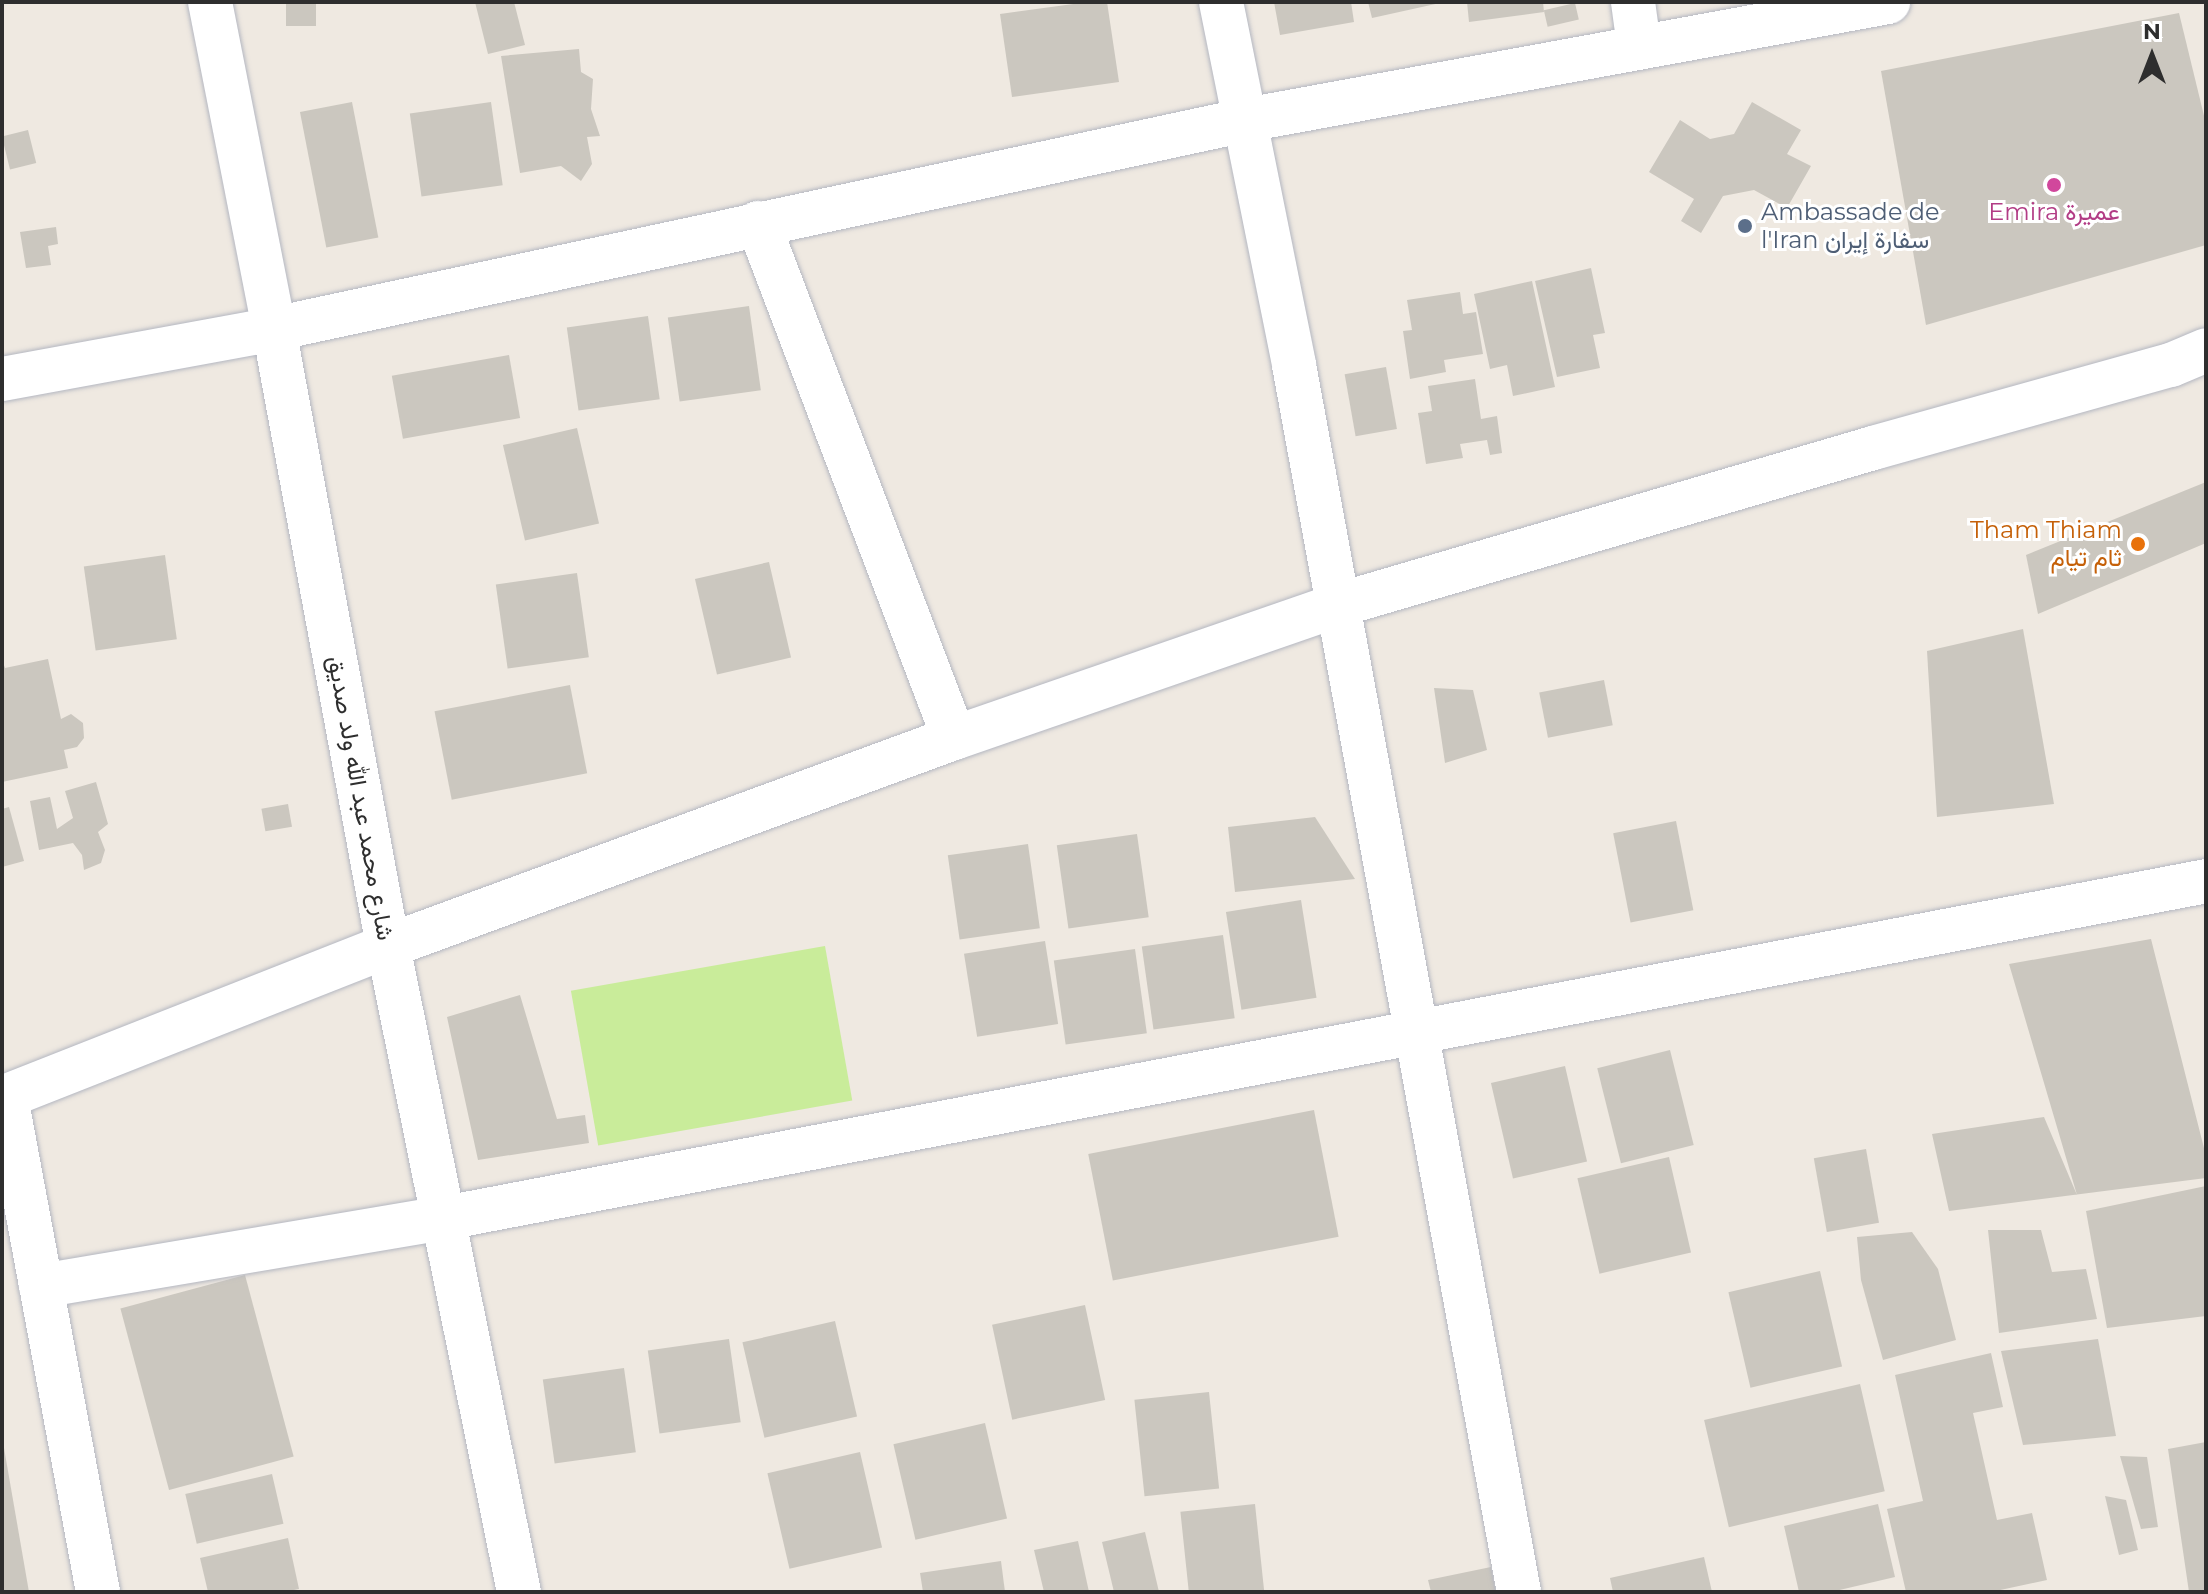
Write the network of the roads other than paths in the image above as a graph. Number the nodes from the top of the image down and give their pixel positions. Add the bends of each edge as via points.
1 (210, 2) edge
2 (1221, 2) edge
3 (1633, 2) edge
4 (1888, 2) edge
5 (1639, 46) junction
6 (1246, 120) junction
7 (758, 223) junction
8 (274, 329) junction
9 (2194, 360) edge
10 (2, 379) edge
11 (1338, 605) junction
12 (954, 738) junction
13 (2206, 881) edge
14 (388, 946) junction
15 (1417, 1032) junction
16 (4, 1097) edge
17 (445, 1218) junction
18 (26, 1265) edge
19 (98, 1592) edge
20 (519, 1592) edge
21 (1519, 1592) edge

1 - 8 street, شارع محمد عبد الله ولد صديق
2 - 6 street
3 - 5 street
4 - 5 street
5 - 6 street
6 - 7 street
6 - 11 street
7 - 8 street
7 - 12 street
8 - 10 street
8 - 14 street, شارع محمد عبد الله ولد صديق
9 - 11 street
11 - 12 street
11 - 15 street
12 - 14 street
13 - 15 street
14 - 16 street
14 - 17 street, شارع محمد عبد الله ولد صديق
15 - 17 street
15 - 21 street
16 - 18 street
17 - 18 street
17 - 20 street, شارع محمد عبد الله ولد صديق
18 - 19 street

